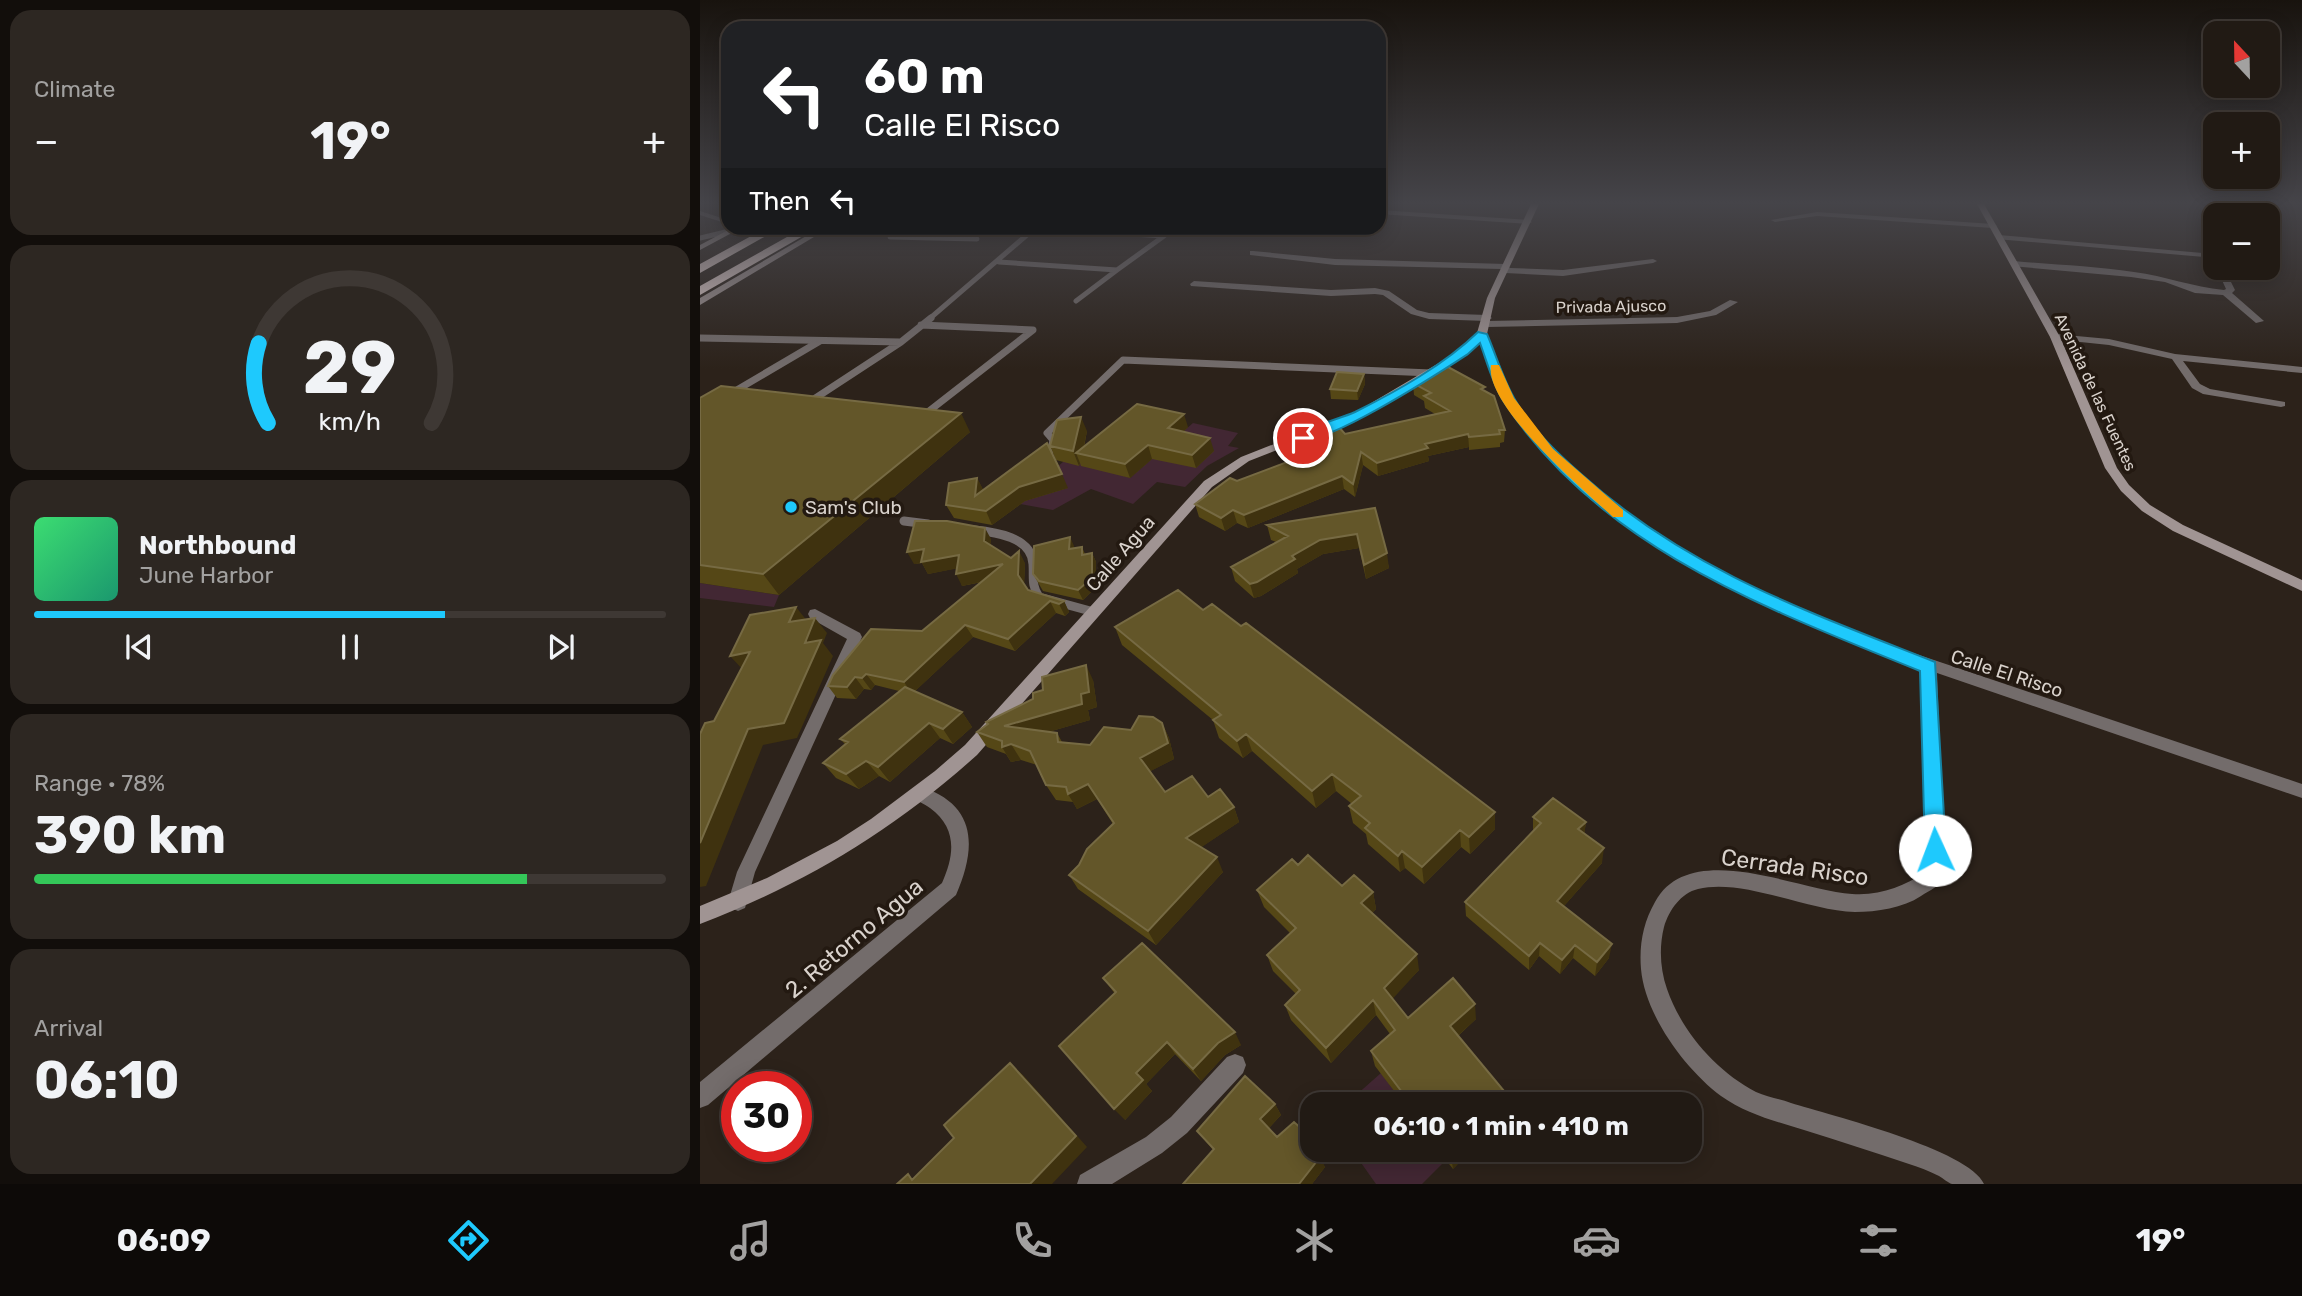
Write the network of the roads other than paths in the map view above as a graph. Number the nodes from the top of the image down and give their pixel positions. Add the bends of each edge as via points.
1 (718, 259) edge
2 (736, 259) edge
3 (738, 259) edge
4 (761, 259) edge
5 (769, 259) edge
6 (1002, 259) edge
7 (1131, 259) edge
8 (1310, 259) edge
9 (1509, 259) edge
10 (2011, 259) edge
11 (1653, 261) dead end
12 (999, 262) junction
13 (2014, 264) junction
14 (1505, 268) junction
15 (700, 269) edge
16 (1116, 270) junction
17 (700, 280) edge
18 (2226, 280) edge
19 (1194, 284) dead end
20 (700, 291) edge
21 (2226, 293) junction
22 (1076, 301) dead end
23 (700, 302) edge
24 (1733, 302) dead end
25 (2259, 321) dead end
26 (921, 325) junction
27 (1485, 325) junction
28 (2055, 337) junction
29 (700, 338) edge
30 (717, 339) junction
31 (820, 340) junction
32 (901, 342) junction
33 (700, 347) edge
34 (2175, 357) junction
35 (2302, 370) edge
36 (1431, 373) junction
37 (740, 388) junction
38 (752, 390) edge
39 (802, 397) edge
40 (814, 399) junction
41 (719, 401) edge
42 (828, 401) edge
43 (2281, 404) dead end
44 (911, 413) edge
45 (1041, 459) edge
46 (904, 521) dead end
47 (942, 526) edge
48 (966, 529) edge
49 (2302, 586) edge
50 (1094, 612) junction
51 (814, 614) dead end
52 (1929, 667) junction
53 (2302, 792) edge
54 (922, 794) junction
55 (738, 902) junction
56 (700, 915) edge
57 (1235, 1065) dead end
58 (700, 1097) edge
59 (1089, 1184) edge
60 (1972, 1184) edge

1 - 15 highway
2 - 17 highway
3 - 17 highway
4 - 20 highway
5 - 23 street
6 - 12 lane
7 - 16 lane
8 - 14 street
9 - 14 street
10 - 13 street, Avenida de las Fuentes
11 - 14 street via 1563,272
12 - 16 lane
12 - 26 lane
13 - 21 street via 2132,274
13 - 28 street, Avenida de las Fuentes
14 - 27 street
16 - 22 lane
18 - 21 street via 2231,292
19 - 27 street, Privada Ajusco via 1331,293 1375,291 1414,312
21 - 25 street
24 - 27 street, Privada Ajusco via 1713,313 1677,320
26 - 32 lane
26 - 44 lane via 1033,330 925,415
27 - 36 street, Calle Agua via 1464,352
27 - 52 street, Calle El Risco via 1508,399 1548,451 1608,506 1674,552 1760,599
28 - 34 street via 2109,342
28 - 49 street, Avenida de las Fuentes via 2110,468 2125,488 2178,528
29 - 30 lane
30 - 31 lane
30 - 33 lane
31 - 32 lane
31 - 37 lane
32 - 40 lane
34 - 35 street
34 - 43 street via 2196,386 2207,392
36 - 45 lane via 1123,360 1047,433 1053,444
36 - 50 street, Calle Agua via 1332,427 1229,468 1188,504
37 - 38 lane
37 - 41 lane
39 - 40 lane
40 - 42 lane
46 - 47 lane
48 - 50 lane via 999,533 1024,546 1033,558 1031,586 1039,597
50 - 54 street, Calle Agua via 971,750
51 - 55 street via 855,637 746,872
52 - 53 street, Calle El Risco
52 - 60 street, Cerrada Risco via 1936,876 1916,892 1878,903 1834,901 1710,878 1681,887 1661,904 1651,936 1653,980 1669,1022 1703,1068 1750,1101 1933,1160
54 - 55 street, Calle Agua via 818,862
54 - 58 street, 2. Retorno Agua via 940,803 959,829 964,846 962,863 949,889
55 - 56 street, Calle Agua
57 - 59 street via 1179,1125

